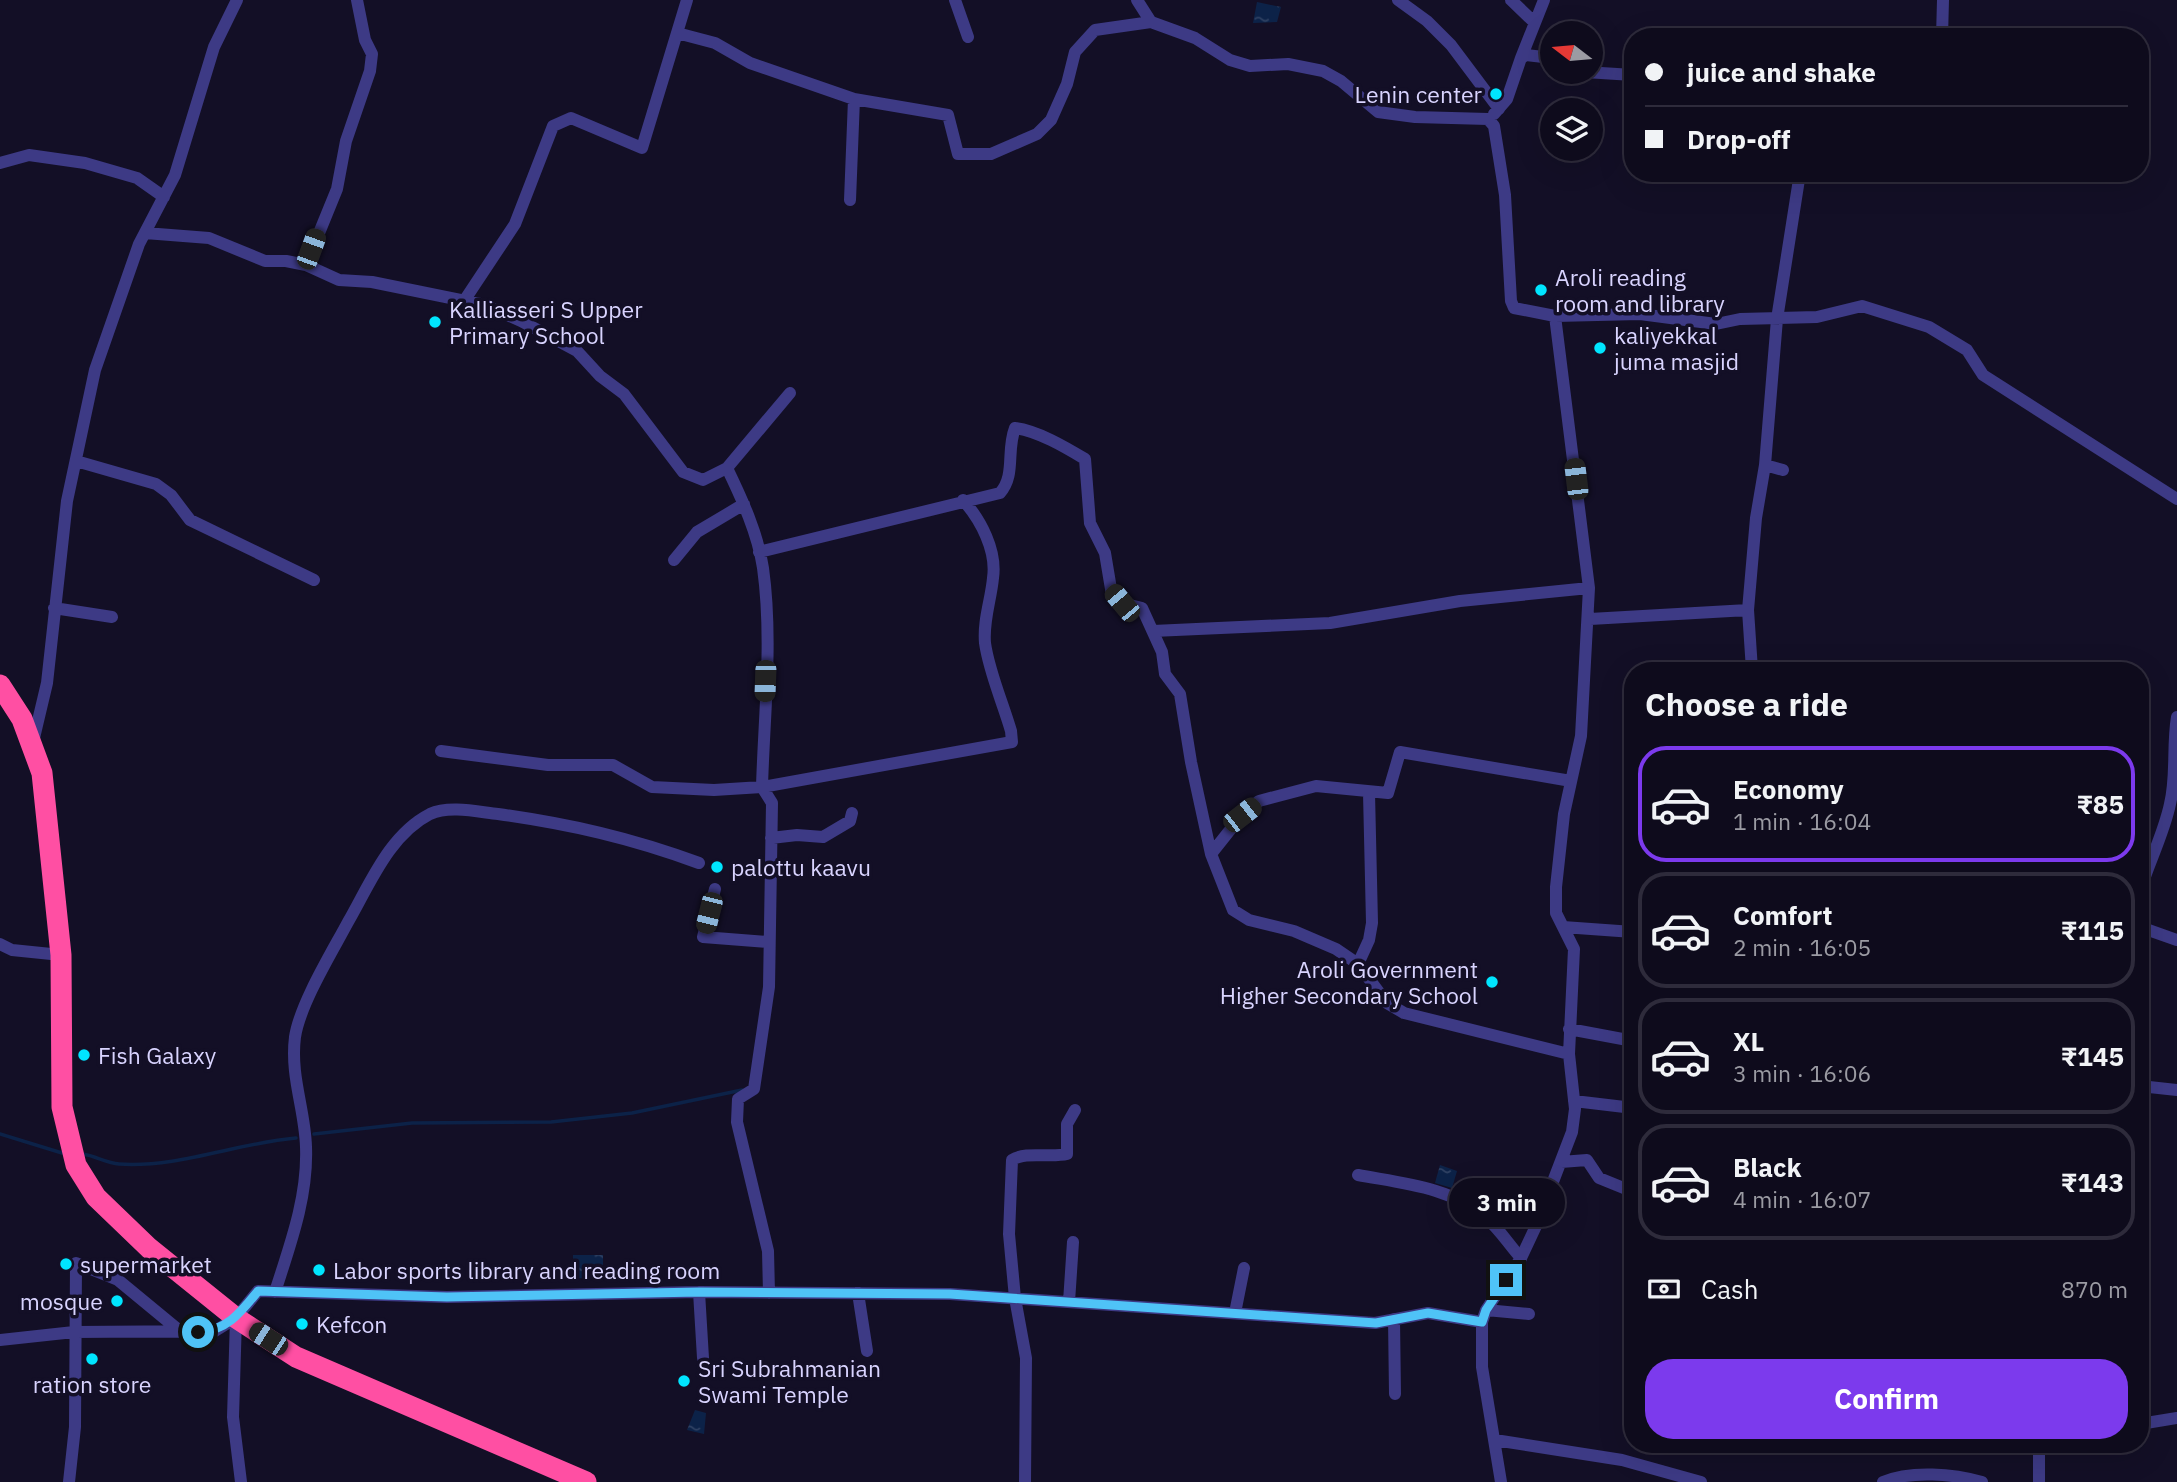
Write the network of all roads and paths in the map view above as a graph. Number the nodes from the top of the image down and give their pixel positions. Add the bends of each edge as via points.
1 (237, 0) edge
2 (358, 0) edge
3 (687, 0) edge
4 (955, 0) edge
5 (1137, 0) edge
6 (1398, 0) edge
7 (1511, 0) edge
8 (1544, 0) edge
9 (1943, 0) edge
10 (1151, 22) junction
11 (1535, 23) junction
12 (1942, 28) edge
13 (677, 33) junction
14 (968, 37) dead end
15 (1540, 57) edge
16 (1521, 58) junction
17 (1603, 73) edge
18 (1624, 74) edge
19 (853, 99) junction
20 (1499, 109) junction
21 (1488, 119) junction
22 (0, 163) edge
23 (1799, 182) edge
24 (164, 197) junction
25 (850, 200) dead end
26 (145, 233) junction
27 (306, 265) junction
28 (464, 302) junction
29 (1555, 316) junction
30 (1777, 319) junction
31 (790, 393) dead end
32 (76, 461) junction
33 (1765, 465) junction
34 (727, 468) junction
35 (1783, 470) dead end
36 (2177, 499) edge
37 (962, 500) junction
38 (744, 504) junction
39 (758, 552) junction
40 (674, 560) dead end
41 (314, 580) dead end
42 (1589, 588) junction
43 (54, 608) junction
44 (1748, 610) junction
45 (112, 617) dead end
46 (1590, 618) junction
47 (1153, 631) junction
48 (1751, 662) edge
49 (0, 685) edge
50 (2177, 717) edge
51 (33, 742) junction
52 (441, 751) dead end
53 (1571, 781) junction
54 (762, 787) junction
55 (1369, 793) junction
56 (852, 813) dead end
57 (771, 838) junction
58 (1211, 854) junction
59 (699, 863) dead end
60 (2149, 866) edge
61 (715, 889) dead end
62 (1563, 927) junction
63 (2149, 930) edge
64 (1624, 931) edge
65 (2177, 940) edge
66 (768, 942) junction
67 (0, 944) edge
68 (61, 955) junction
69 (1358, 964) junction
70 (1569, 1029) junction
71 (1624, 1039) edge
72 (1569, 1054) junction
73 (2149, 1087) edge
74 (2177, 1090) edge
75 (1574, 1101) junction
76 (1624, 1107) edge
77 (1075, 1110) dead end
78 (1561, 1161) junction
79 (1358, 1175) dead end
80 (1624, 1188) edge
81 (1073, 1242) dead end
82 (1521, 1258) junction
83 (1244, 1268) dead end
84 (275, 1292) junction
85 (699, 1292) junction
86 (769, 1293) junction
87 (858, 1293) junction
88 (1015, 1298) junction
89 (1069, 1302) junction
90 (1235, 1313) junction
91 (1530, 1314) dead end
92 (1484, 1316) junction
93 (236, 1318) junction
94 (1394, 1319) junction
95 (74, 1332) junction
96 (181, 1332) junction
97 (0, 1340) edge
98 (867, 1351) dead end
99 (703, 1358) dead end
100 (1395, 1394) dead end
101 (2177, 1418) edge
102 (2149, 1423) edge
103 (1495, 1440) junction
104 (2039, 1453) edge
105 (1933, 1479) edge
106 (69, 1482) edge
107 (241, 1482) edge
108 (586, 1482) edge
109 (1026, 1482) edge
110 (1501, 1482) edge
111 (1701, 1482) edge
112 (1883, 1482) edge
113 (1982, 1482) edge
114 (2039, 1482) edge

1 - 24 street via 214,47
2 - 27 street via 372,54 370,72 346,141 337,190
3 - 13 street
4 - 14 street
5 - 10 street
6 - 20 street via 1451,46
7 - 11 street
8 - 11 street
9 - 12 street
10 - 19 street via 1095,30 1076,52 1068,84 1051,120 1037,134 991,154 958,154 948,115
10 - 21 street via 1195,38 1230,60 1323,71 1378,112
11 - 16 street
13 - 19 street via 715,43 750,62
13 - 28 street via 642,148 571,118 553,126 515,224
15 - 16 street
16 - 20 street
17 - 18 street
19 - 25 street
20 - 21 street
21 - 29 street via 1494,126 1505,195 1511,301 1514,308
22 - 24 street via 29,155 85,163 136,178
23 - 30 street
24 - 26 street
26 - 27 street via 209,239 265,261
26 - 32 street via 95,370
27 - 28 street via 339,279
28 - 34 street via 485,305 577,351 624,394 683,472 703,480
29 - 30 street via 1640,314 1716,324
29 - 42 street
30 - 33 street
30 - 36 street via 1817,317 1862,306 1922,324 1967,350 1983,375
31 - 34 street
32 - 41 street via 156,485 171,495 190,520
32 - 43 street
33 - 35 street
33 - 44 street
34 - 38 street
37 - 39 street
37 - 47 street via 1000,493 1008,484 1014,428 1085,459 1090,523 1105,553 1111,589 1122,603 1142,608
37 - 54 street via 974,512 993,554 986,644 1012,742
38 - 39 street
38 - 40 street via 697,532
39 - 54 street via 766,624
42 - 46 street
42 - 47 street via 1460,601 1317,624
43 - 45 street
43 - 51 street via 47,683
44 - 46 street
44 - 48 street
46 - 53 street via 1581,736
47 - 58 street via 1165,674 1180,694
49 - 51 highway
50 - 60 street via 2170,806
51 - 68 highway via 42,773
52 - 54 street via 548,765 613,765 652,787
53 - 55 street via 1400,751 1388,793
53 - 62 street via 1556,887 1556,913
54 - 57 street via 772,803
55 - 58 street via 1316,786 1259,801
55 - 69 street via 1372,923
56 - 57 street via 850,821 823,837
57 - 66 street
58 - 69 street via 1238,915 1294,931
59 - 84 street via 595,829 489,813 432,813 409,829 387,853 326,962 296,1034 297,1097 306,1147 302,1197
61 - 66 street via 703,937
62 - 64 street
62 - 70 street via 1574,949
63 - 65 street
66 - 86 street via 769,987 759,1065 754,1089 738,1099 737,1122 768,1251
67 - 68 street via 12,950
68 - 93 highway via 62,1107 76,1165 96,1197
69 - 72 street via 1387,1003 1404,1013
70 - 71 street
70 - 72 street
72 - 75 street
73 - 74 street
75 - 76 street
75 - 78 street via 1572,1132
77 - 88 street via 1067,1124 1067,1154 1019,1155 1013,1160 1009,1234
78 - 80 street via 1587,1160 1599,1178
78 - 82 street
79 - 82 street via 1433,1190 1467,1205 1485,1217
81 - 89 street
82 - 92 street
83 - 90 street
84 - 85 street via 447,1297
84 - 93 street via 258,1291
85 - 86 street
85 - 99 street
86 - 87 street
87 - 88 street
87 - 98 street
88 - 89 street
88 - 109 street via 1026,1358
89 - 90 street
90 - 94 street via 1376,1323
91 - 92 street
92 - 94 street via 1428,1313
92 - 103 street via 1482,1367
93 - 96 street via 215,1331
93 - 107 street via 233,1417
93 - 108 highway via 306,1362
94 - 100 street
95 - 96 street
95 - 96 street via 76,1263 118,1280
95 - 97 street
95 - 106 street via 75,1427
101 - 102 street
103 - 110 street
103 - 111 street via 1622,1460
104 - 114 street
105 - 112 street
105 - 113 street via 1963,1476

